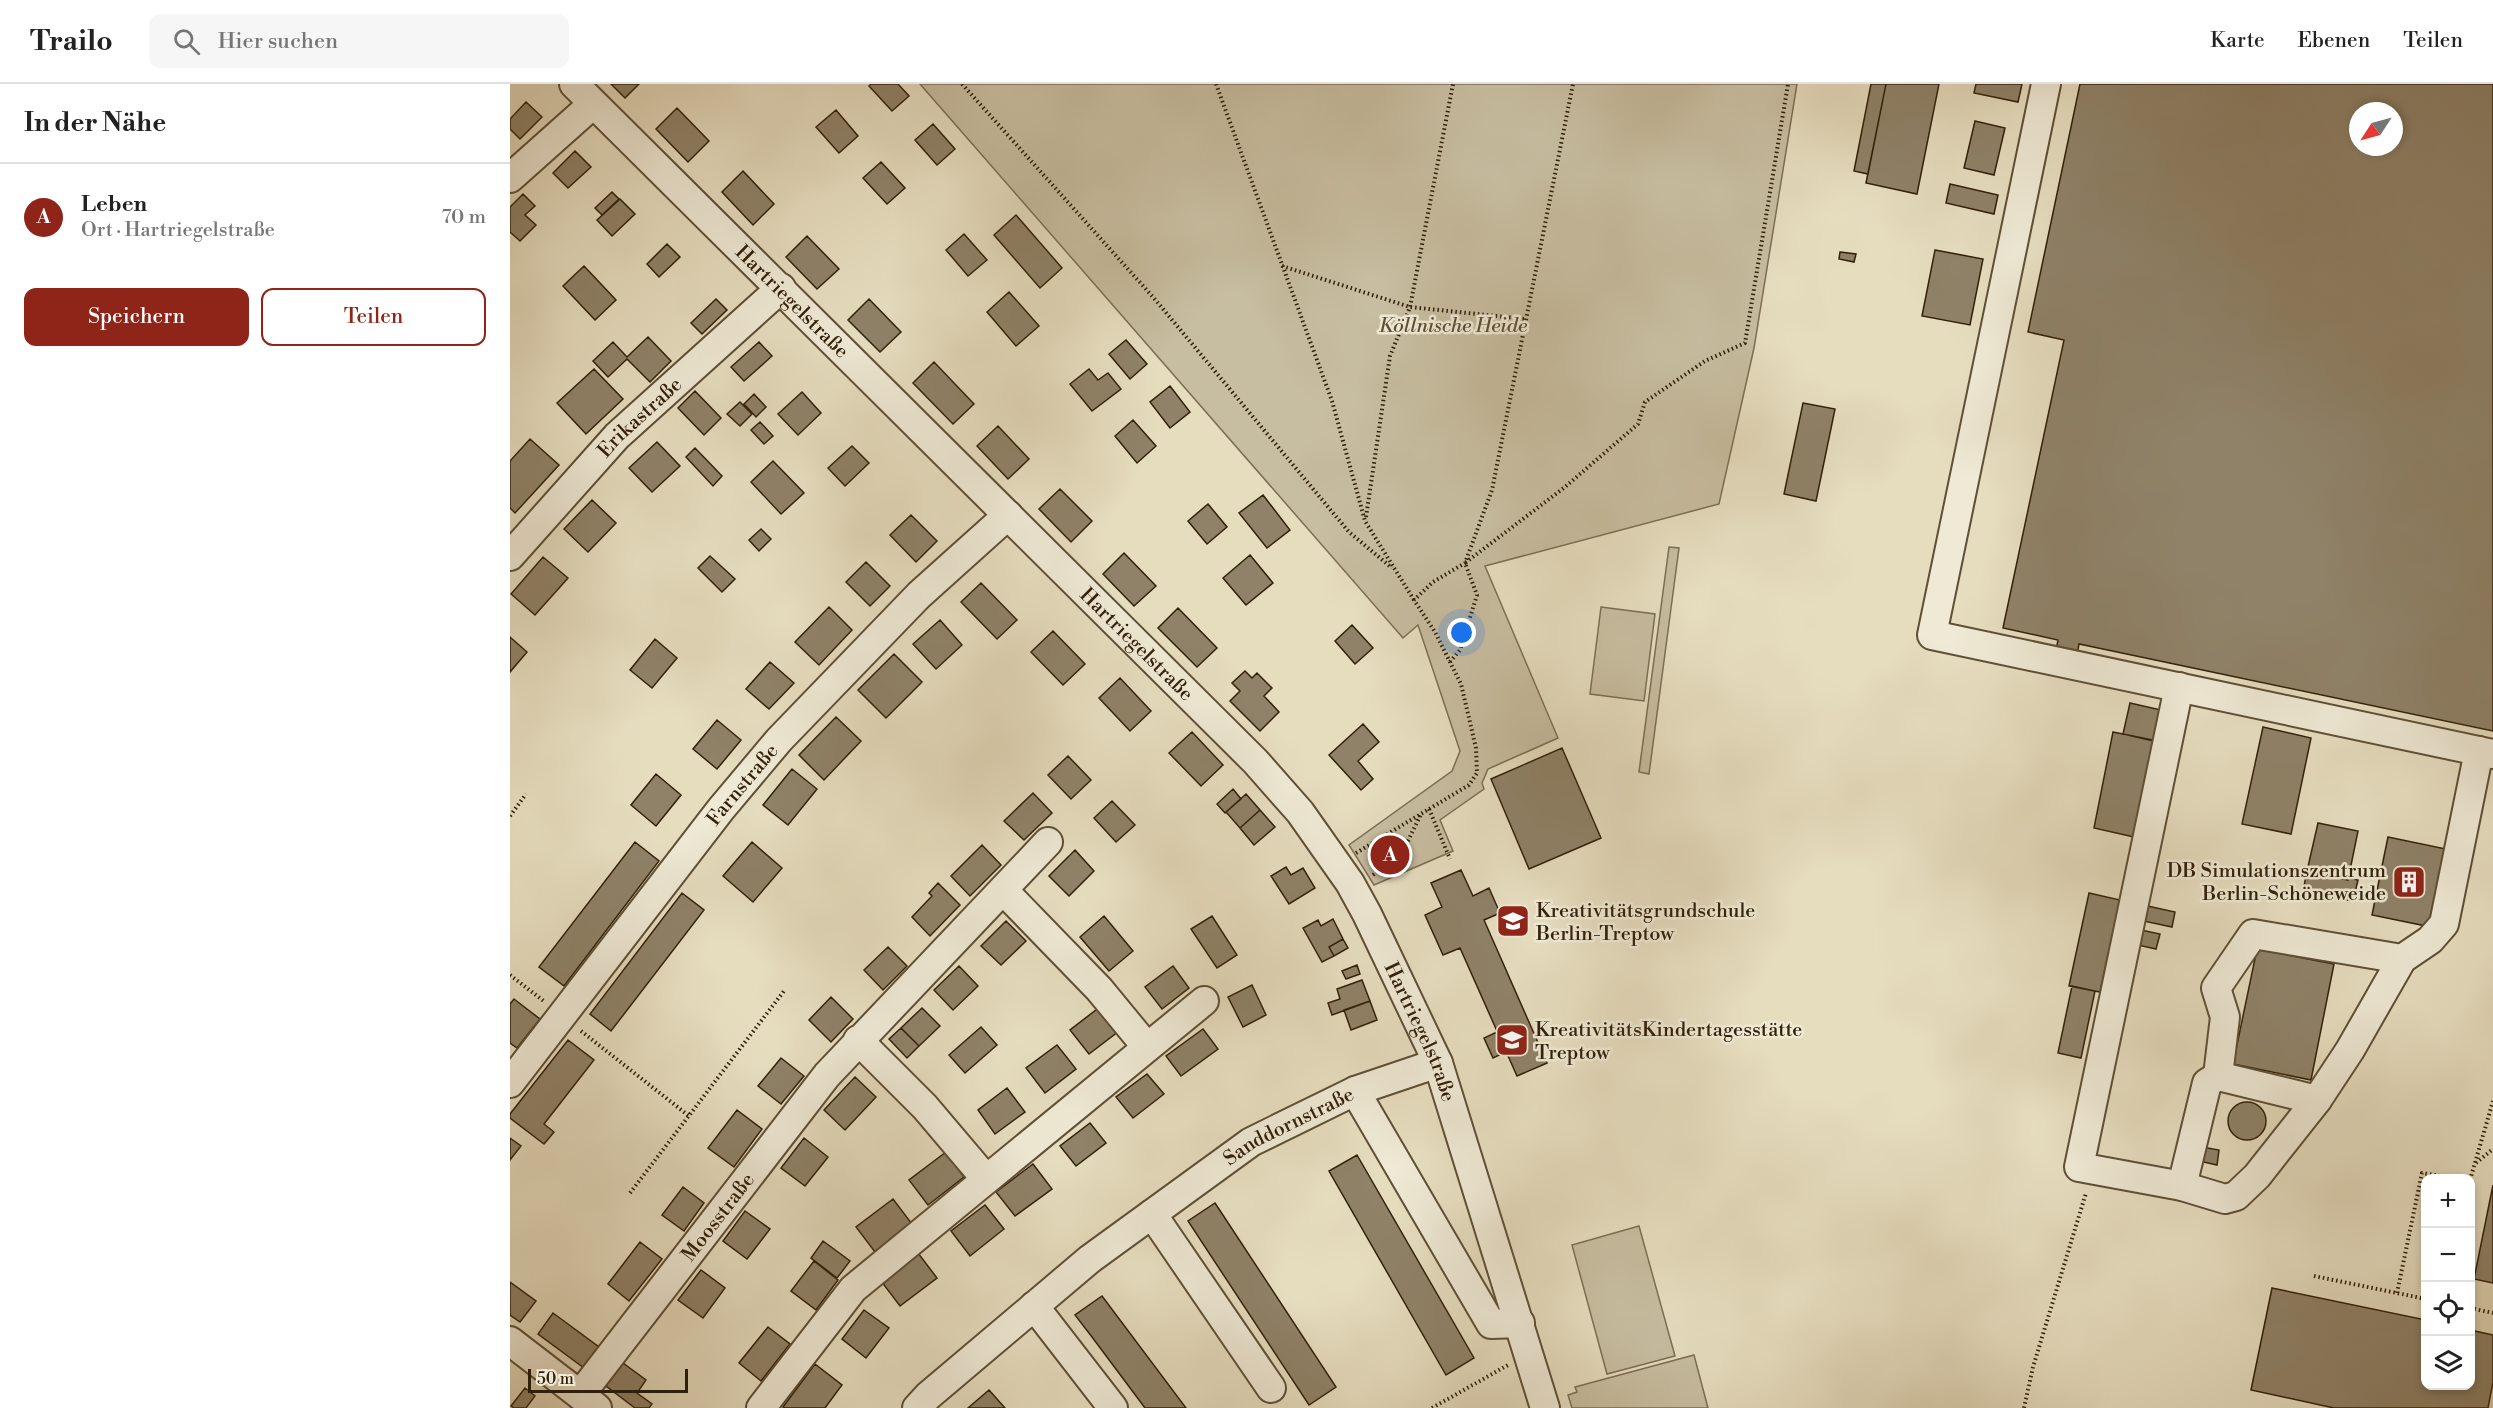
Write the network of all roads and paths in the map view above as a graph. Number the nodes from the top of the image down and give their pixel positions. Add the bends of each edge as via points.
1 (962, 84) edge
2 (1216, 84) edge
3 (1453, 84) edge
4 (1573, 84) edge
5 (1788, 84) edge
6 (2046, 84) edge
7 (583, 94) edge
8 (510, 178) edge
9 (1282, 266) junction
10 (781, 288) junction
11 (1410, 307) junction
12 (1525, 319) junction
13 (1008, 515) junction
14 (1365, 520) junction
15 (510, 556) edge
16 (1466, 563) junction
17 (1392, 568) junction
18 (1414, 600) junction
19 (1450, 662) junction
20 (2179, 687) junction
21 (2486, 752) edge
22 (526, 794) dead end
23 (1428, 809) junction
24 (1422, 813) junction
25 (510, 816) edge
26 (1048, 842) dead end
27 (1450, 859) dead end
28 (1338, 865) junction
29 (1368, 885) dead end
30 (1003, 890) junction
31 (2402, 959) junction
32 (510, 975) edge
33 (784, 991) dead end
34 (1204, 1001) dead end
35 (562, 1015) junction
36 (858, 1040) junction
37 (1146, 1046) junction
38 (1437, 1063) junction
39 (2218, 1076) junction
40 (510, 1083) edge
41 (1355, 1091) junction
42 (2317, 1100) junction
43 (2493, 1101) edge
44 (689, 1116) junction
45 (2493, 1149) edge
46 (2475, 1163) junction
47 (2091, 1168) junction
48 (2472, 1174) edge
49 (2421, 1178) edge
50 (986, 1179) junction
51 (2182, 1186) junction
52 (630, 1193) dead end
53 (1152, 1214) junction
54 (2314, 1276) dead end
55 (2397, 1293) junction
56 (2421, 1298) edge
57 (1034, 1306) junction
58 (2475, 1309) edge
59 (2493, 1313) edge
60 (1520, 1323) junction
61 (510, 1341) edge
62 (1529, 1353) junction
63 (1271, 1388) dead end
64 (588, 1401) edge
65 (928, 1404) edge
66 (761, 1408) edge
67 (1113, 1408) edge
68 (1432, 1408) edge
69 (1545, 1408) edge
70 (2024, 1408) edge

1 - 17 path via 1153,297 1348,532
2 - 9 path
3 - 11 path
4 - 12 path
5 - 16 path via 1745,343 1705,361 1645,402 1638,424 1565,487
6 - 20 street via 1932,635
7 - 8 street
7 - 10 street, Hartriegelstraße
9 - 11 path
9 - 14 path via 1332,400
10 - 13 street, Hartriegelstraße
10 - 15 street, Erikastraße via 617,436
11 - 12 path
11 - 14 path via 1389,356
12 - 16 path via 1492,490
13 - 28 street, Hartriegelstraße via 1255,760 1300,812
13 - 35 street, Farnstraße via 911,603 779,740
14 - 17 path
16 - 18 path via 1432,582
16 - 19 path via 1477,595 1460,650
17 - 18 path
18 - 19 path
19 - 23 path via 1461,684 1471,723 1477,773 1469,784
20 - 21 street
20 - 47 street via 2079,1167
21 - 31 street via 2444,924 2430,940
22 - 25 path
23 - 24 path
23 - 27 path
24 - 28 path
24 - 29 path via 1404,851 1372,875
26 - 30 street, Moosstraße
28 - 38 street, Hartriegelstraße via 1367,914
30 - 36 street, Moosstraße
30 - 37 street via 1099,989
31 - 39 street via 2253,934 2216,988 2226,1017
31 - 42 street
32 - 35 path
33 - 44 path
34 - 37 street
35 - 40 street, Farnstraße
35 - 44 path
36 - 50 street via 925,1107
36 - 64 street, Moosstraße via 820,1084
37 - 50 street
38 - 41 street, Sanddornstraße
38 - 60 street, Hartriegelstraße
39 - 42 street
39 - 51 street via 2207,1083
41 - 53 street, Sanddornstraße via 1251,1142
41 - 60 street via 1491,1324
42 - 51 street via 2257,1176 2236,1196 2225,1199
43 - 46 path
44 - 52 path
45 - 46 path
46 - 48 path
47 - 51 street
47 - 70 path
49 - 55 path
50 - 66 street via 853,1289
53 - 57 street, Sanddornstraße
53 - 63 street
54 - 55 path
55 - 56 path
57 - 65 street, Sanddornstraße
57 - 67 street
58 - 59 path
60 - 62 street, Hartriegelstraße
61 - 64 street, Moosstraße
62 - 68 path
62 - 69 street, Hartriegelstraße

